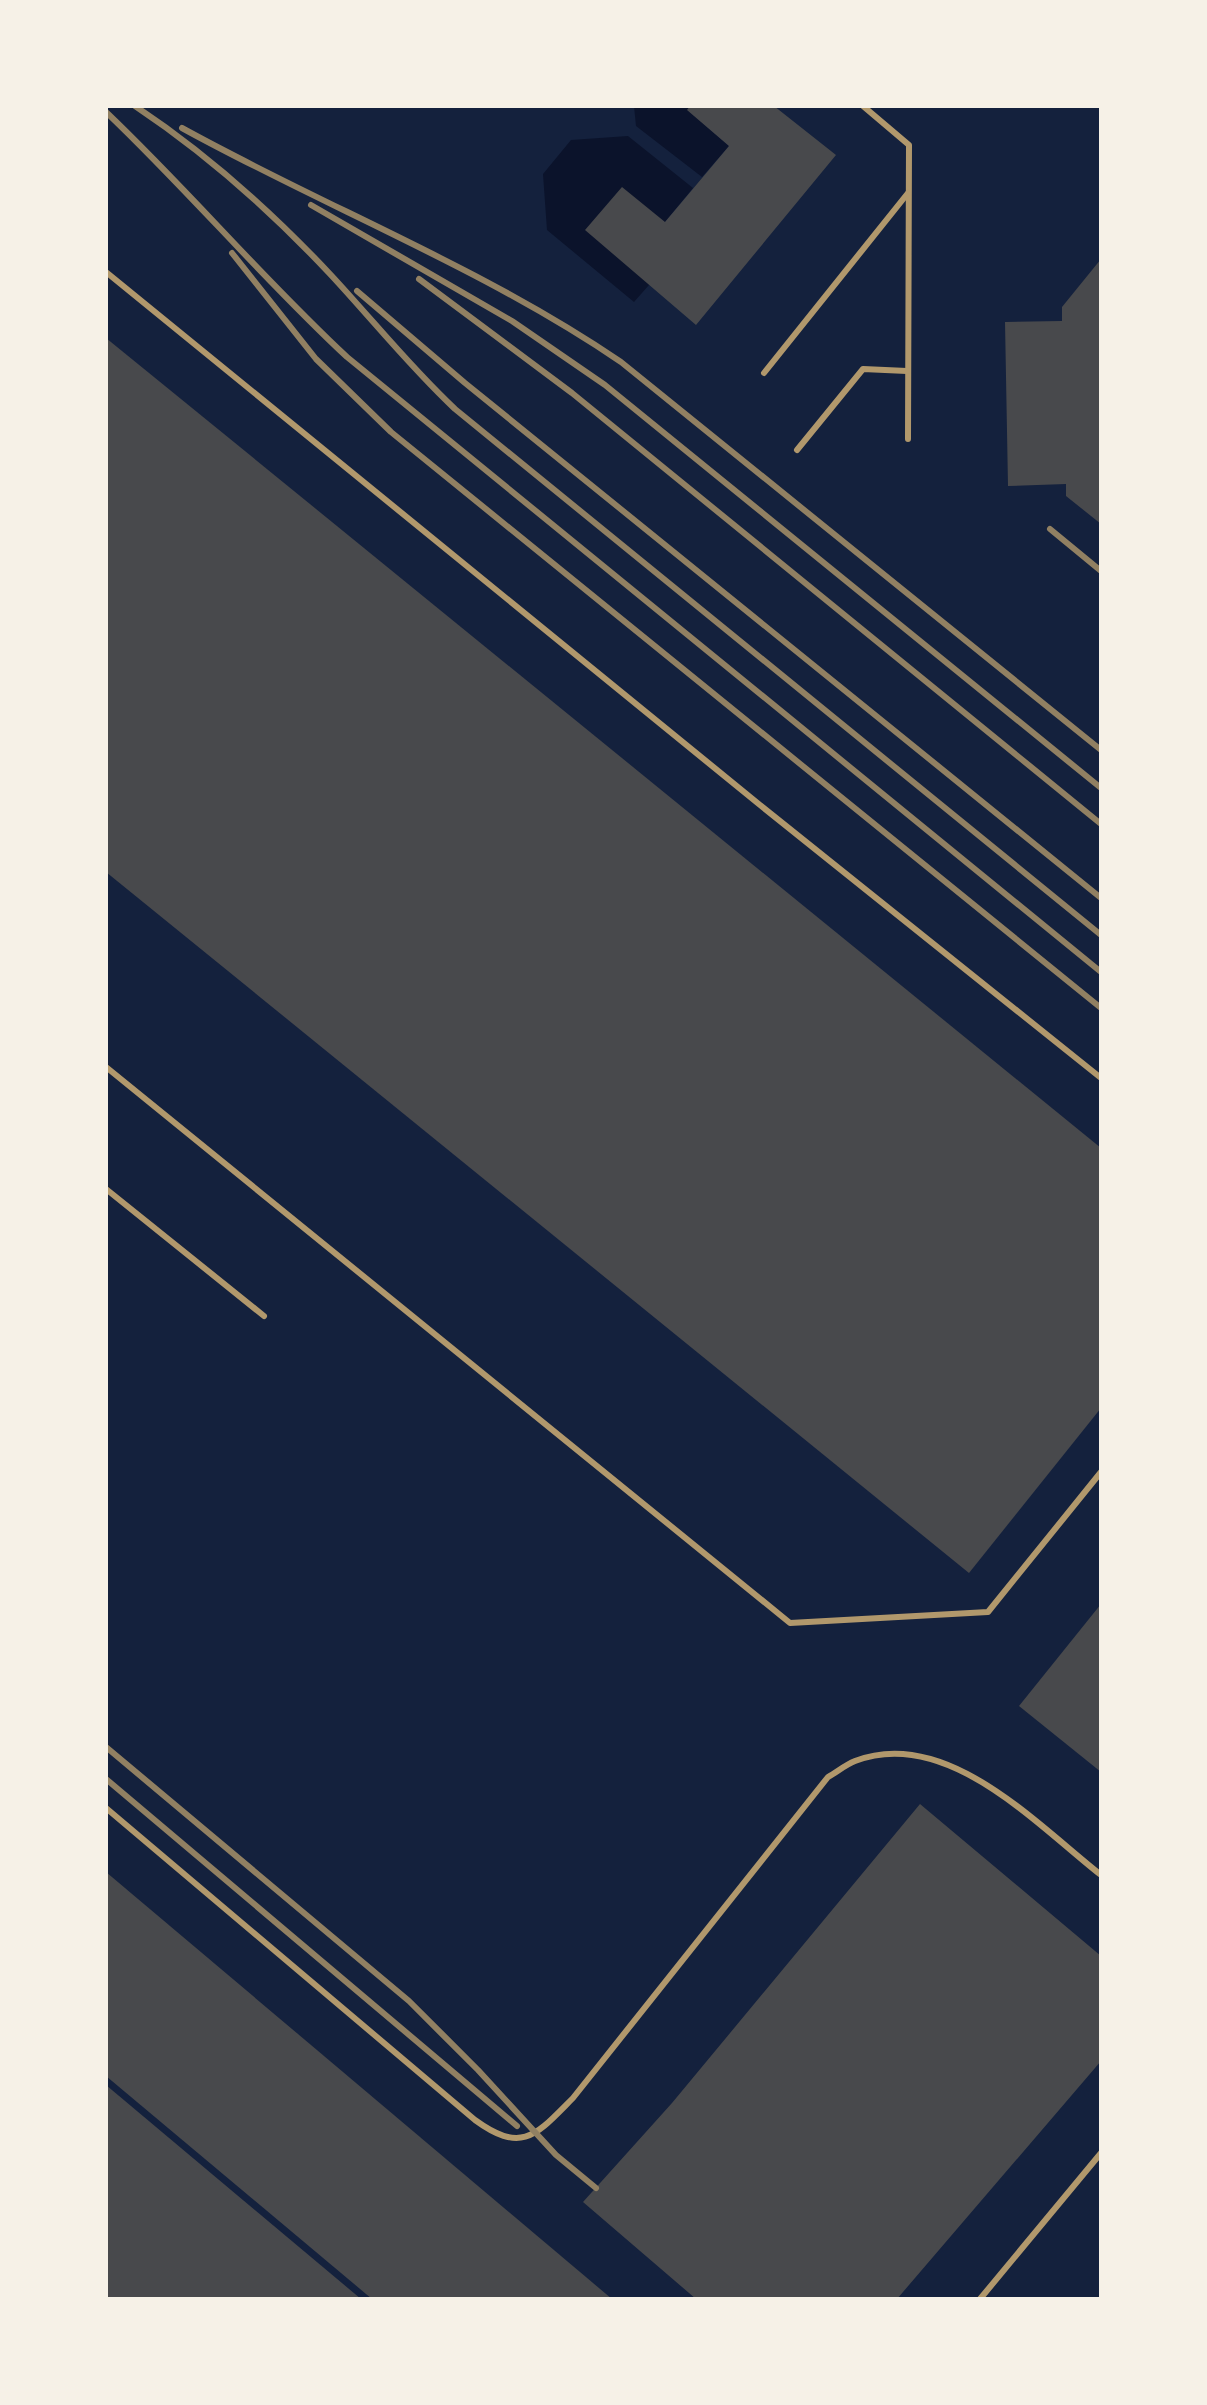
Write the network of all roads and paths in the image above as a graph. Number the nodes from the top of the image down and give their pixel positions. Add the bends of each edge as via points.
1 (863, 106) edge
2 (908, 193) junction
3 (106, 272) edge
4 (907, 371) junction
5 (764, 373) dead end
6 (908, 439) dead end
7 (797, 450) dead end
8 (106, 1067) edge
9 (1101, 1078) edge
10 (106, 1189) edge
11 (264, 1316) dead end
12 (1101, 1472) edge
13 (106, 1808) edge
14 (1101, 1875) edge
15 (1101, 2153) edge
16 (980, 2299) edge

1 - 2 lane via 909,145
2 - 4 lane
2 - 5 lane
3 - 9 lane
4 - 6 lane
4 - 7 lane via 863,369
8 - 12 lane via 790,1623 988,1612
10 - 11 lane
13 - 14 lane via 475,2120 516,2139 535,2132 573,2098 828,1777 853,1761 909,1754 969,1774
15 - 16 lane

